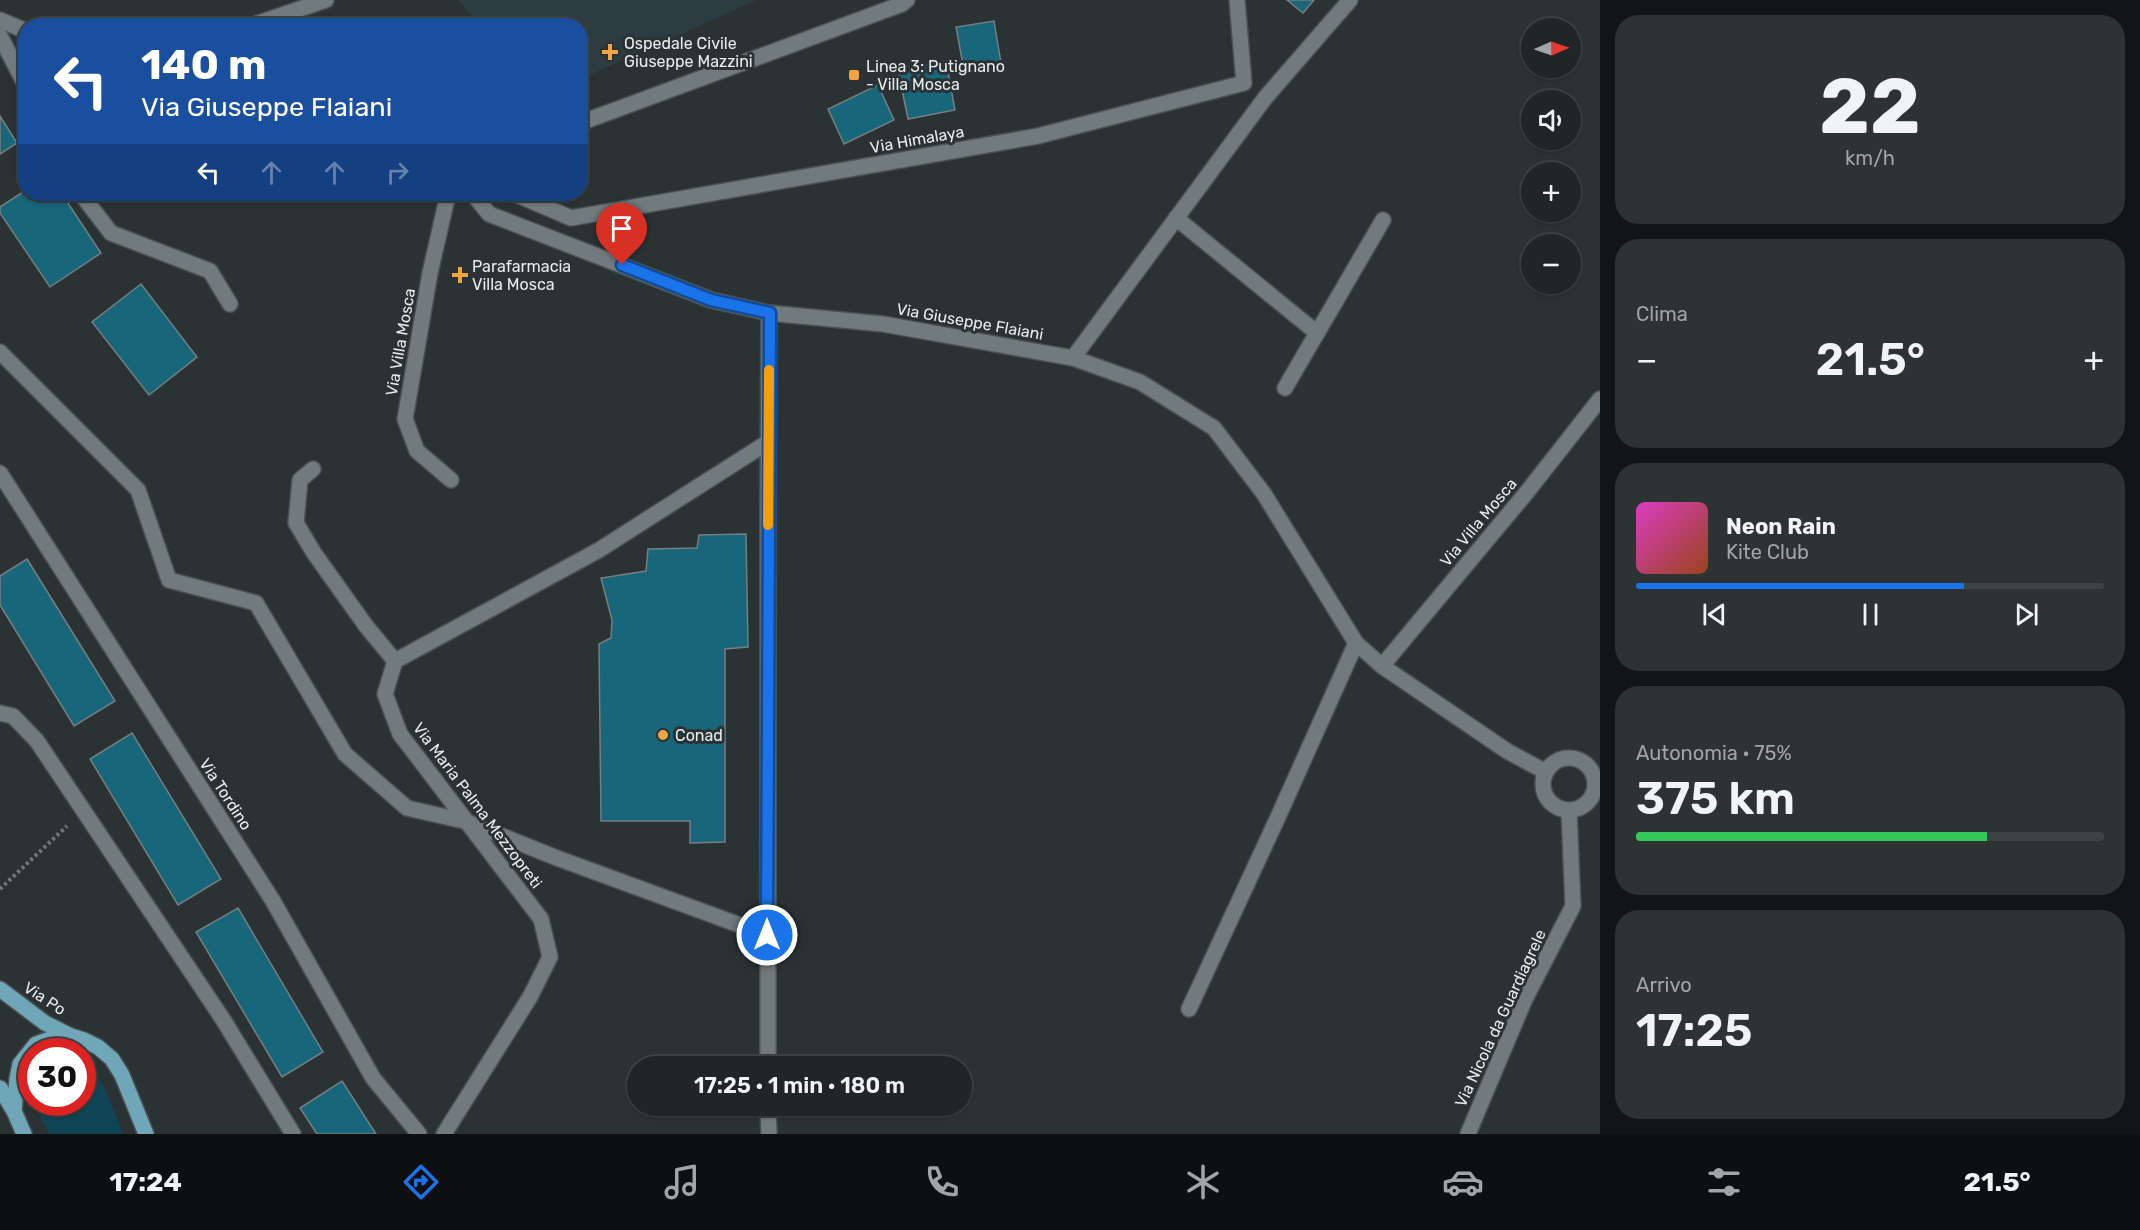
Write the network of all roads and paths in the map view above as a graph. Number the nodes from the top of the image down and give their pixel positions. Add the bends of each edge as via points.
1 (326, 0) edge
2 (1238, 0) edge
3 (1350, 0) edge
4 (902, 1) edge
5 (273, 18) edge
6 (0, 20) edge
7 (18, 28) edge
8 (0, 36) edge
9 (18, 71) edge
10 (1244, 83) junction
11 (1265, 98) junction
12 (588, 120) edge
13 (86, 201) edge
14 (446, 201) edge
15 (479, 201) edge
16 (531, 201) edge
17 (1176, 218) junction
18 (1383, 220) dead end
19 (230, 304) dead end
20 (770, 313) junction
21 (1317, 333) junction
22 (0, 352) edge
23 (1073, 358) junction
24 (1285, 388) dead end
25 (1600, 399) edge
26 (768, 442) junction
27 (313, 469) dead end
28 (0, 473) edge
29 (451, 480) dead end
30 (1356, 643) junction
31 (395, 661) junction
32 (1382, 666) junction
33 (0, 713) edge
34 (1597, 771) edge
35 (1546, 772) junction
36 (83, 810) junction
37 (1569, 811) junction
38 (464, 820) junction
39 (0, 889) edge
40 (767, 935) junction
41 (0, 989) edge
42 (1189, 1009) dead end
43 (71, 1035) junction
44 (768, 1056) edge
45 (0, 1088) edge
46 (15, 1111) junction
47 (768, 1116) edge
48 (24, 1134) edge
49 (146, 1134) edge
50 (293, 1134) edge
51 (419, 1134) edge
52 (444, 1134) edge
53 (769, 1134) edge
54 (1468, 1134) edge

1 - 5 street
2 - 10 street
3 - 11 street
4 - 12 street
6 - 7 street
8 - 9 street
10 - 11 street
10 - 16 street, Via Himalaya via 1038,136 571,218
11 - 17 street
13 - 19 street via 111,233 210,271
14 - 29 street, Via Villa Mosca via 405,419 417,451
15 - 20 street, Via Giuseppe Flaiani via 489,214 711,300
17 - 21 street
17 - 23 street
18 - 21 street
20 - 23 street, Via Giuseppe Flaiani via 883,324
20 - 26 street
21 - 24 street
22 - 38 street via 138,490 169,580 256,603 345,754 407,808
23 - 30 street, Via Giuseppe Flaiani via 1140,382 1214,428 1264,494
25 - 32 street, Via Villa Mosca
26 - 31 street via 599,550
26 - 40 street
27 - 31 street via 300,480 296,523 366,626
28 - 51 street, Via Tordino via 273,902 373,1078
30 - 32 street
30 - 42 street
31 - 38 street, Via Maria Palma Mezzopreti via 385,694 400,734
32 - 35 street via 1507,751
33 - 36 street via 13,716 37,741
34 - 35 street via 1582,761 1566,758 1557,760
34 - 37 street via 1592,799 1578,810
35 - 37 street via 1546,798 1552,805
36 - 39 path
36 - 50 street via 224,1021
37 - 54 street, Via Nicola da Guardiagrele via 1573,906 1525,999
38 - 40 street
38 - 52 street, Via Maria Palma Mezzopreti via 541,919 550,957 530,997
40 - 44 street
41 - 43 main road, Via Po via 45,1023
43 - 46 main road via 36,1044 28,1053 17,1079
43 - 49 main road, Via Po via 91,1043 112,1059
45 - 46 main road
46 - 48 main road
47 - 53 street

